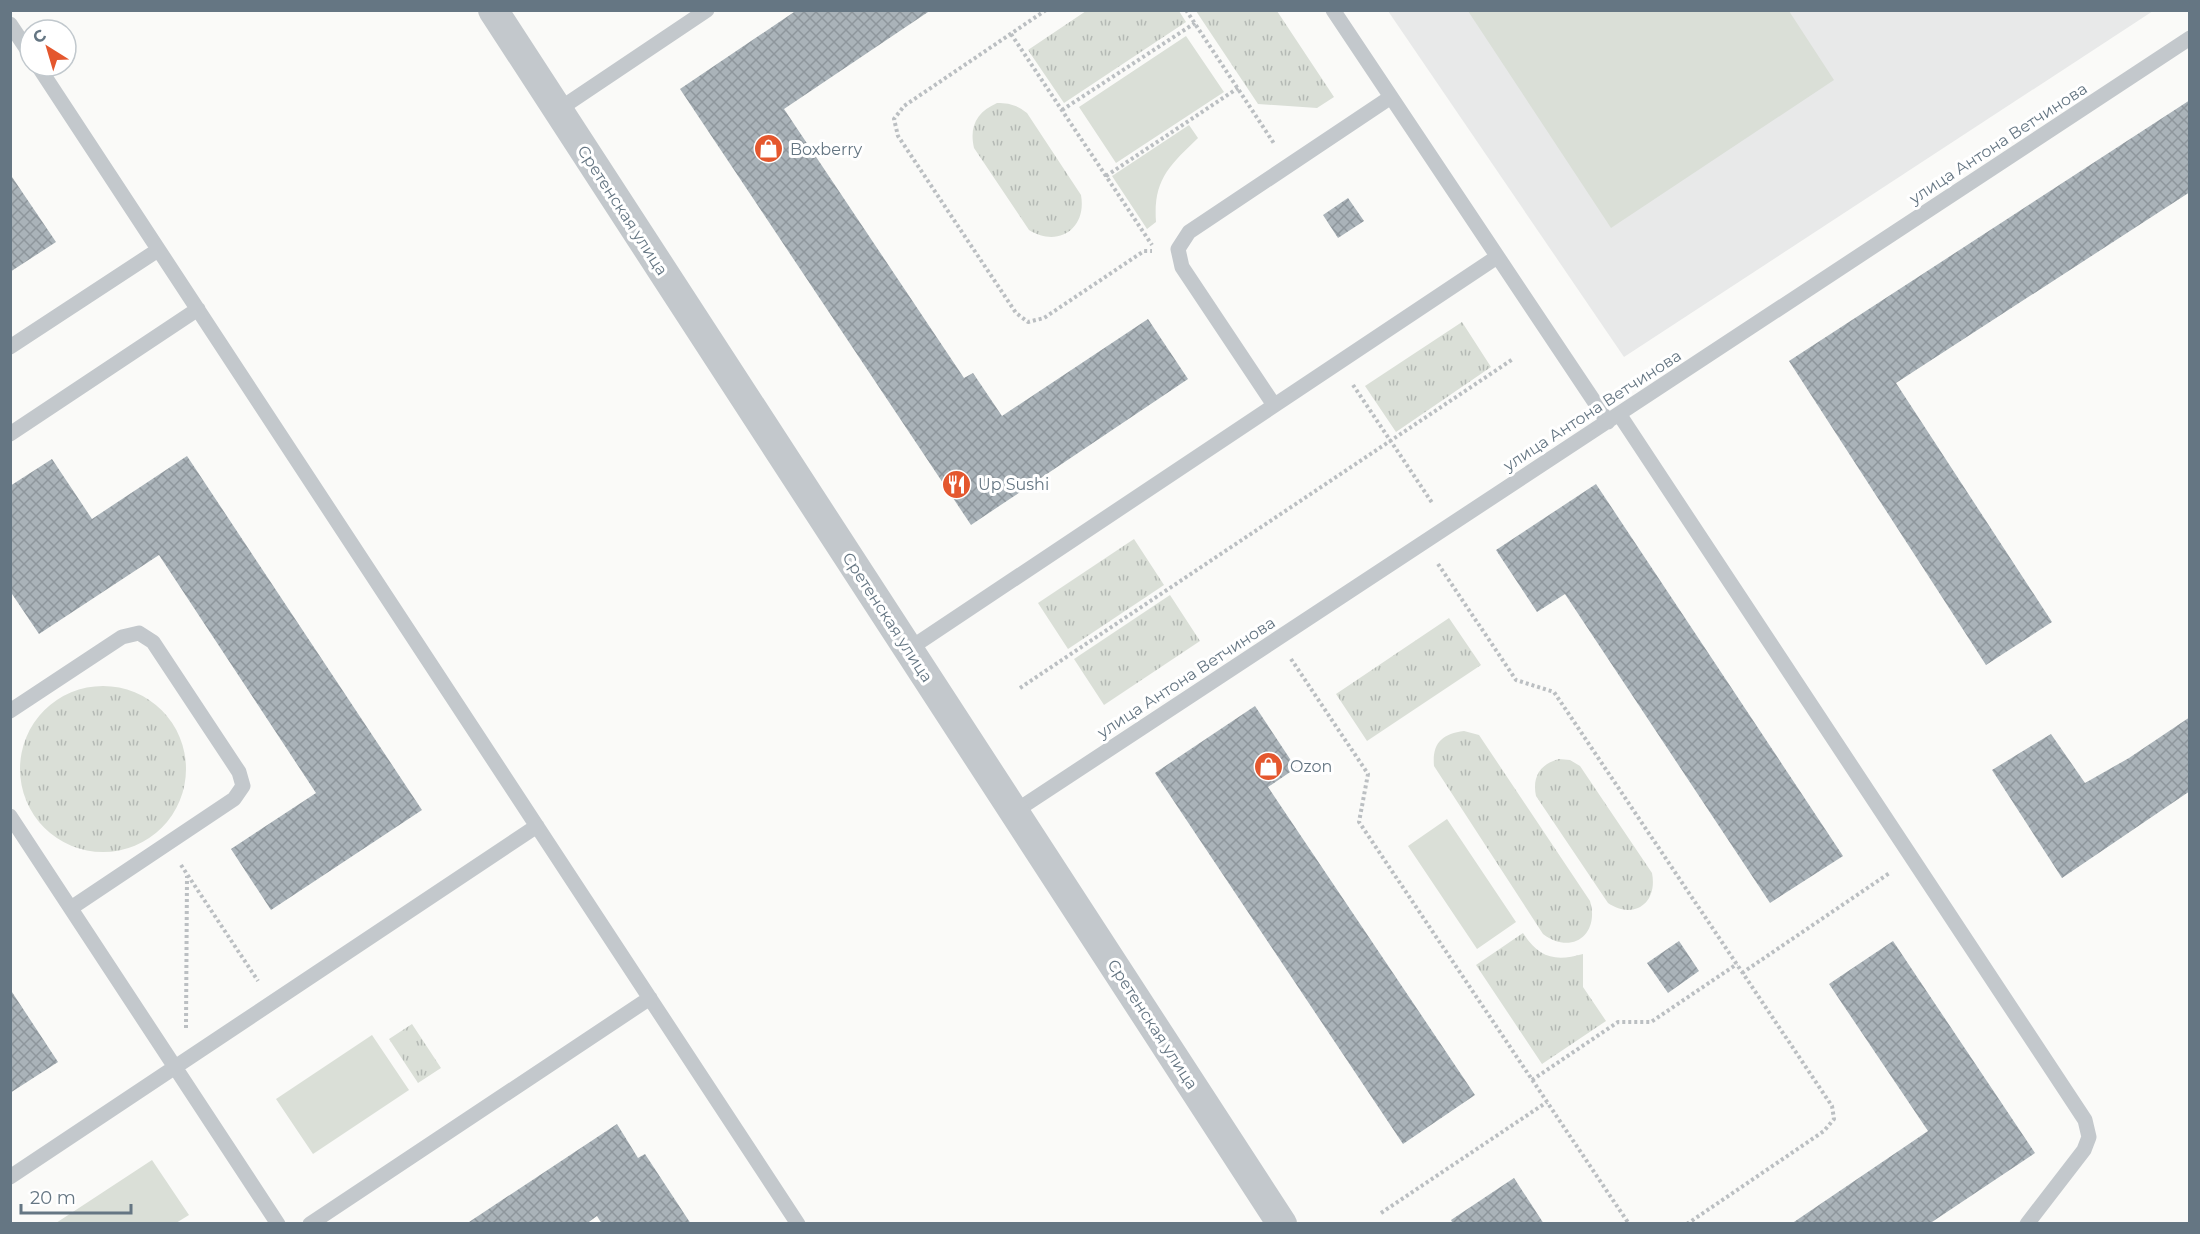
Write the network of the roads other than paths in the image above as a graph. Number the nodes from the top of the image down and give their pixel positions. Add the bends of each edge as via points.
1 (493, 10) edge
2 (707, 10) edge
3 (1332, 10) edge
4 (2190, 38) edge
5 (46, 78) edge
6 (1391, 98) junction
7 (558, 110) junction
8 (158, 249) junction
9 (1497, 256) junction
10 (198, 309) junction
11 (10, 348) edge
12 (1274, 405) junction
13 (1613, 418) junction
14 (10, 434) edge
15 (909, 650) junction
16 (10, 711) edge
17 (1014, 812) junction
18 (10, 816) edge
19 (537, 826) junction
20 (71, 908) junction
21 (650, 998) junction
22 (175, 1067) junction
23 (10, 1177) edge
24 (278, 1224) edge
25 (310, 1224) edge
26 (798, 1224) edge
27 (1282, 1224) edge
28 (2027, 1224) edge

1 - 7 street, Сретенская улица
2 - 7 lane
3 - 6 lane
4 - 13 lane, улица Антона Ветчинова
5 - 8 lane
6 - 9 lane
6 - 12 lane via 1189,232 1178,249 1182,267
7 - 15 street, Сретенская улица
8 - 10 lane
8 - 11 lane
9 - 12 lane
9 - 13 lane
10 - 14 lane
10 - 19 lane
12 - 15 lane
13 - 17 lane, улица Антона Ветчинова
13 - 28 lane via 2085,1120 2089,1137 2084,1150
15 - 17 street, Сретенская улица
16 - 20 lane via 122,637 139,633 153,642 239,772 243,786 234,799
17 - 27 street, Сретенская улица
18 - 20 lane
19 - 21 lane
19 - 22 lane
20 - 22 lane
21 - 25 lane
21 - 26 lane
22 - 23 lane
22 - 24 lane

